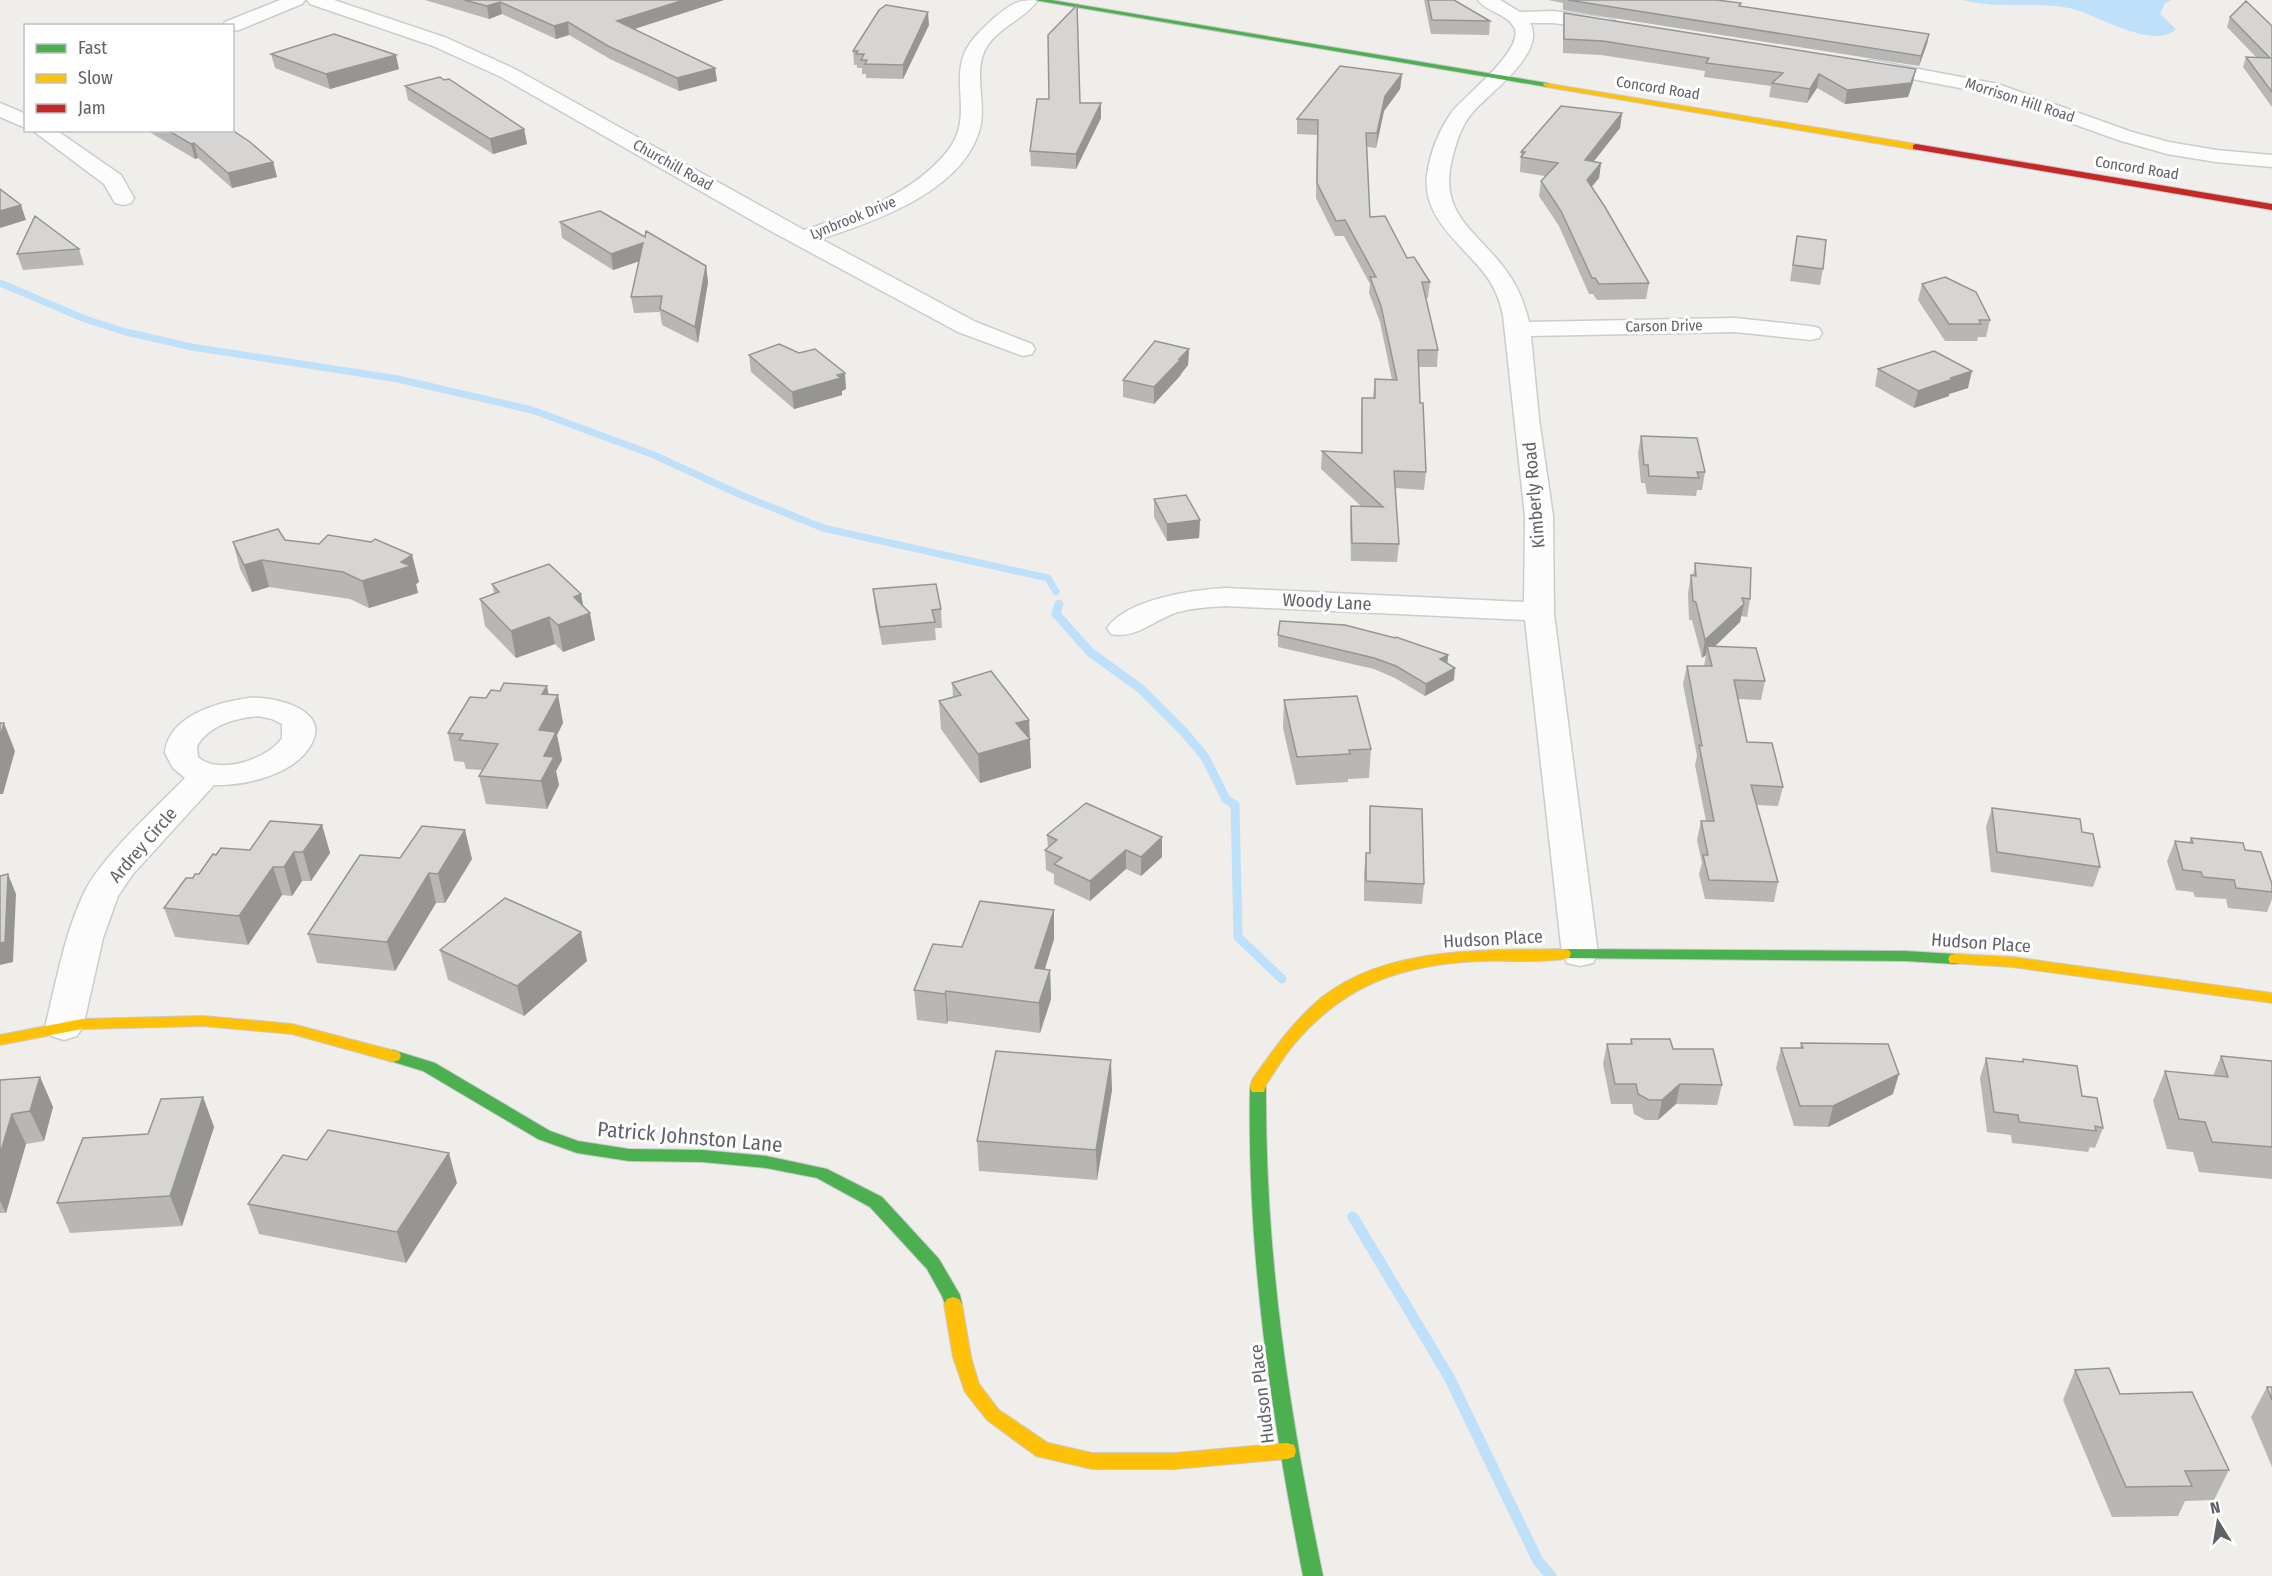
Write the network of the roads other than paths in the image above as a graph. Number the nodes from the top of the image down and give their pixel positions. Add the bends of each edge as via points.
1 (296, 0) edge
2 (316, 0) edge
3 (1029, 0) edge
4 (1038, 0) edge
5 (1487, 0) edge
6 (1517, 18) junction
7 (234, 25) edge
8 (1626, 27) edge
9 (1853, 63) edge
10 (1496, 78) junction
11 (0, 109) edge
12 (24, 121) edge
13 (45, 132) edge
14 (2272, 161) edge
15 (123, 198) dead end
16 (2272, 207) edge
17 (803, 238) junction
18 (1518, 329) junction
19 (1810, 333) dead end
20 (1023, 349) dead end
21 (1539, 612) junction
22 (1122, 628) dead end
23 (207, 774) dead end
24 (1580, 954) junction
25 (2272, 998) edge
26 (64, 1027) junction
27 (0, 1040) edge
28 (1287, 1451) junction
29 (1312, 1576) edge

1 - 7 street
2 - 17 street, Churchill Road via 440,42 499,69
3 - 17 street, Lynbrook Drive via 977,47 972,58 973,111 969,130 946,165 901,199
4 - 10 street, Concord Road
5 - 6 street
6 - 8 street via 1561,18
6 - 10 street, Kimberly Road via 1526,39
9 - 14 street, Morrison Hill Road via 1991,88 2167,148
10 - 16 street, Concord Road
10 - 18 street, Kimberly Road via 1455,123 1437,177 1438,192 1448,217 1508,292
11 - 12 street
13 - 15 street via 113,180
17 - 20 street, Churchill Road via 967,327
18 - 19 street, Carson Drive via 1735,325
18 - 21 street, Kimberly Road via 1540,518
21 - 22 street, Woody Lane via 1217,598 1179,602 1142,615
21 - 24 street, Kimberly Road
23 - 26 street, Ardrey Circle via 121,866 101,894 85,938
24 - 25 street, Hudson Place via 1963,958
24 - 28 street, Hudson Place via 1461,956 1378,972 1332,996 1277,1052 1258,1084 1258,1198
26 - 27 street, Patrick Johnston Lane
26 - 28 street, Patrick Johnston Lane via 203,1021 292,1029 429,1067 544,1135 577,1147 628,1155 766,1162 821,1173 876,1202 933,1264 951,1295 970,1387 993,1415 1042,1450 1092,1461 1175,1461
28 - 29 street, Hudson Place

